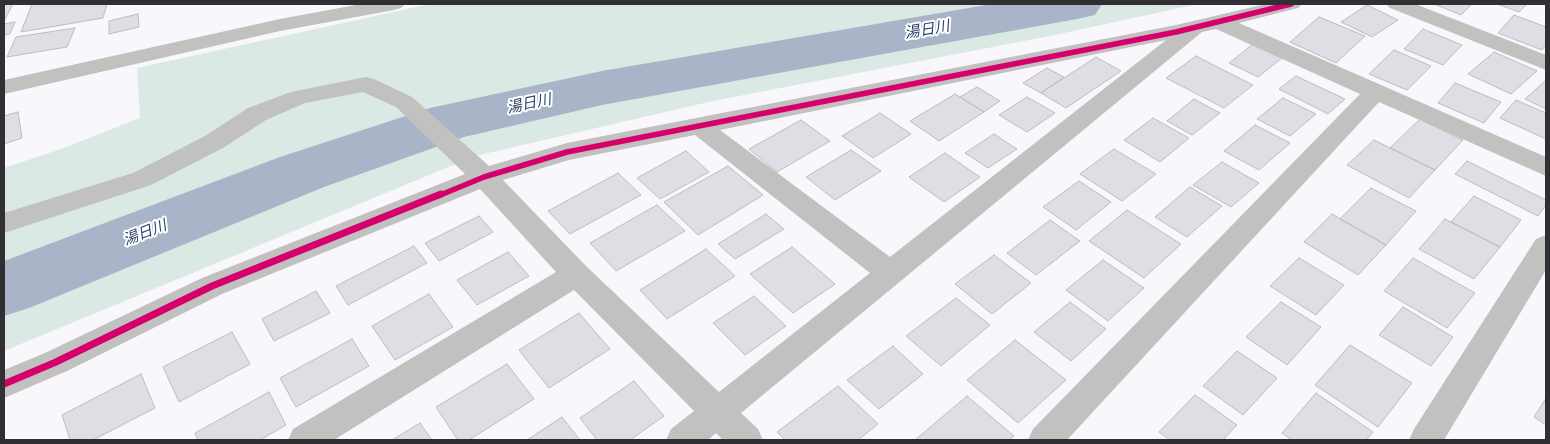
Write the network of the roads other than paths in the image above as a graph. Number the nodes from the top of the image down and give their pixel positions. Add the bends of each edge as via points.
1 (394, 4) edge
2 (1291, 4) edge
3 (1397, 4) edge
4 (1209, 24) junction
5 (1546, 63) edge
6 (4, 87) edge
7 (1376, 91) junction
8 (699, 126) junction
9 (1546, 167) edge
10 (484, 177) junction
11 (4, 223) edge
12 (1546, 246) edge
13 (892, 273) junction
14 (576, 274) junction
15 (4, 384) edge
16 (717, 413) junction
17 (305, 440) edge
18 (683, 440) edge
19 (746, 440) edge
20 (1045, 440) edge
21 (1426, 440) edge

1 - 6 street via 280,25
2 - 4 street
3 - 5 street
4 - 7 street
4 - 8 street
4 - 13 street
7 - 9 street
7 - 20 street
8 - 10 street via 567,152
8 - 13 street
10 - 11 street via 404,102 366,84 299,97 257,114 214,142 142,179
10 - 14 street
10 - 15 street via 212,286
12 - 21 street
13 - 16 street
14 - 16 street
14 - 17 street
16 - 18 street
16 - 19 street

